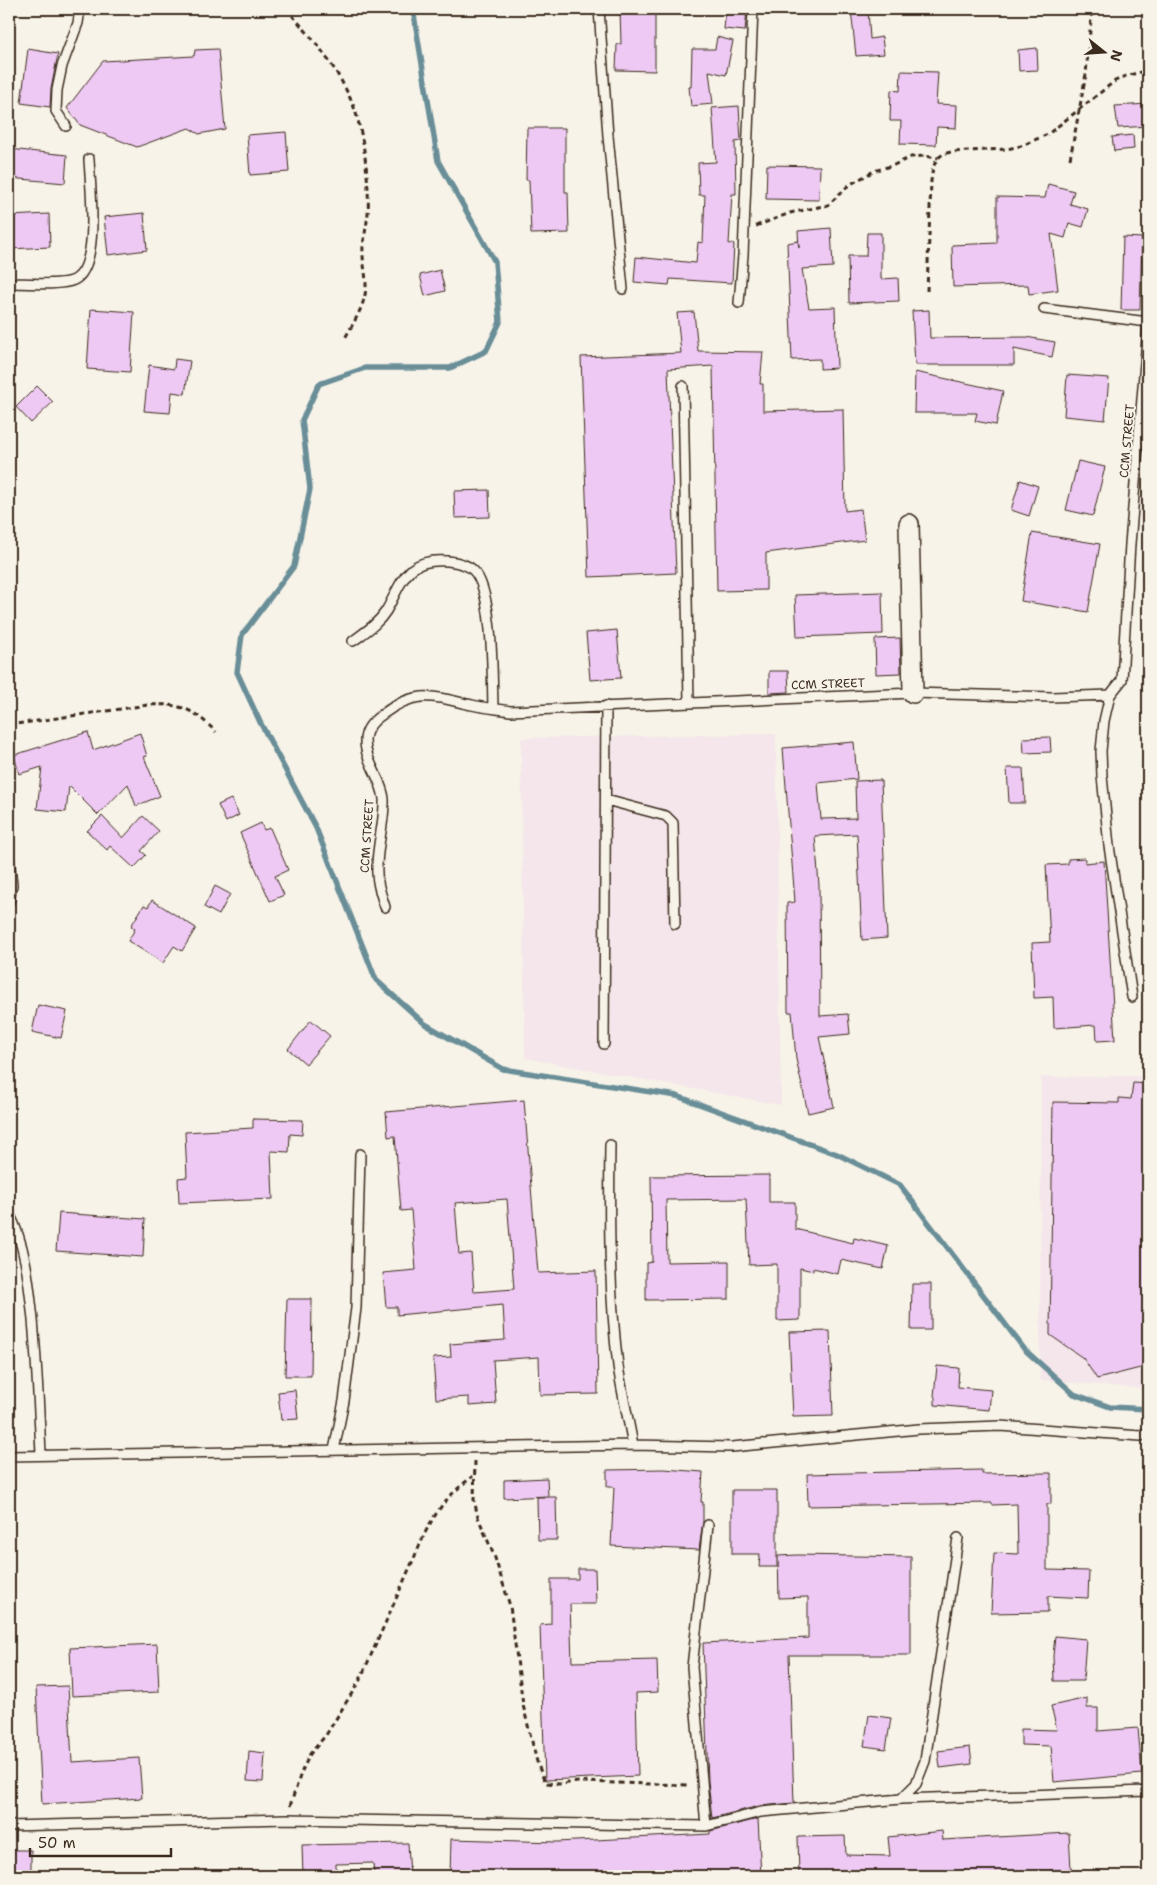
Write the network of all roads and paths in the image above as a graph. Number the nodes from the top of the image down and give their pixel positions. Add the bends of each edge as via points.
1 (80, 9) edge
2 (286, 9) edge
3 (599, 9) edge
4 (753, 9) edge
5 (1092, 9) edge
6 (1148, 70) edge
7 (1080, 107) junction
8 (66, 126) dead end
9 (938, 158) junction
10 (89, 159) dead end
11 (1070, 159) dead end
12 (744, 230) junction
13 (9, 283) edge
14 (622, 289) dead end
15 (928, 291) dead end
16 (739, 303) dead end
17 (1044, 309) dead end
18 (1148, 324) edge
19 (344, 340) dead end
20 (683, 386) dead end
21 (909, 524) dead end
22 (353, 641) dead end
23 (914, 693) junction
24 (1110, 695) junction
25 (689, 702) junction
26 (606, 706) junction
27 (493, 708) junction
28 (9, 725) edge
29 (216, 732) dead end
30 (606, 800) junction
31 (9, 858) edge
32 (9, 902) edge
33 (385, 908) dead end
34 (675, 924) dead end
35 (1132, 997) dead end
36 (604, 1044) dead end
37 (610, 1145) dead end
38 (360, 1154) dead end
39 (9, 1213) edge
40 (1148, 1433) edge
41 (633, 1445) junction
42 (475, 1448) junction
43 (334, 1450) junction
44 (41, 1454) junction
45 (9, 1456) edge
46 (474, 1476) junction
47 (708, 1525) dead end
48 (958, 1538) dead end
49 (702, 1785) junction
50 (1148, 1791) edge
51 (901, 1799) junction
52 (286, 1819) junction
53 (9, 1826) edge
54 (706, 1826) junction

1 - 8 lane via 57,90 56,111
2 - 19 path via 314,40 332,67 351,99 359,126 368,184 368,214 362,255 365,299
3 - 14 lane
4 - 12 lane
5 - 7 path via 1090,48
6 - 7 path via 1115,81
7 - 9 path via 1048,134 1021,146 951,152
7 - 11 path
9 - 12 path via 911,157 874,171 849,186 828,205 790,213
9 - 15 path via 932,167
10 - 13 lane via 92,243 86,266 73,280
12 - 16 lane
17 - 18 lane
18 - 24 lane, CCM STREET via 1123,673 1122,680
20 - 25 lane
21 - 23 street
22 - 27 lane via 376,624 402,579 414,567 436,560 457,562 473,570 482,584 492,659
23 - 24 lane, CCM STREET
23 - 25 lane, CCM STREET
24 - 35 lane via 1102,741 1102,776
25 - 26 lane, CCM STREET
26 - 27 lane, CCM STREET via 510,711
26 - 30 lane
27 - 33 lane, CCM STREET via 441,697 414,697 395,704 371,724 366,733 368,754 384,799 376,867
28 - 29 path via 166,704 200,716
30 - 34 lane via 666,816 672,823
30 - 36 lane
31 - 32 lane via 12,885
37 - 41 lane via 608,1219 611,1282 618,1366
38 - 43 lane via 356,1308
39 - 44 lane via 22,1247 30,1294
40 - 41 lane via 1141,1436 1000,1426 919,1429 732,1447
41 - 42 lane
42 - 43 lane
42 - 46 path
43 - 44 lane
44 - 45 lane
46 - 49 path via 476,1508 510,1606 523,1705 544,1780 559,1784
46 - 52 path via 453,1491 426,1531 360,1680 326,1735 310,1754
47 - 49 lane via 692,1667
48 - 51 lane via 925,1761 916,1784
49 - 54 lane
50 - 51 lane
51 - 54 lane via 761,1812
52 - 53 lane
52 - 54 lane

